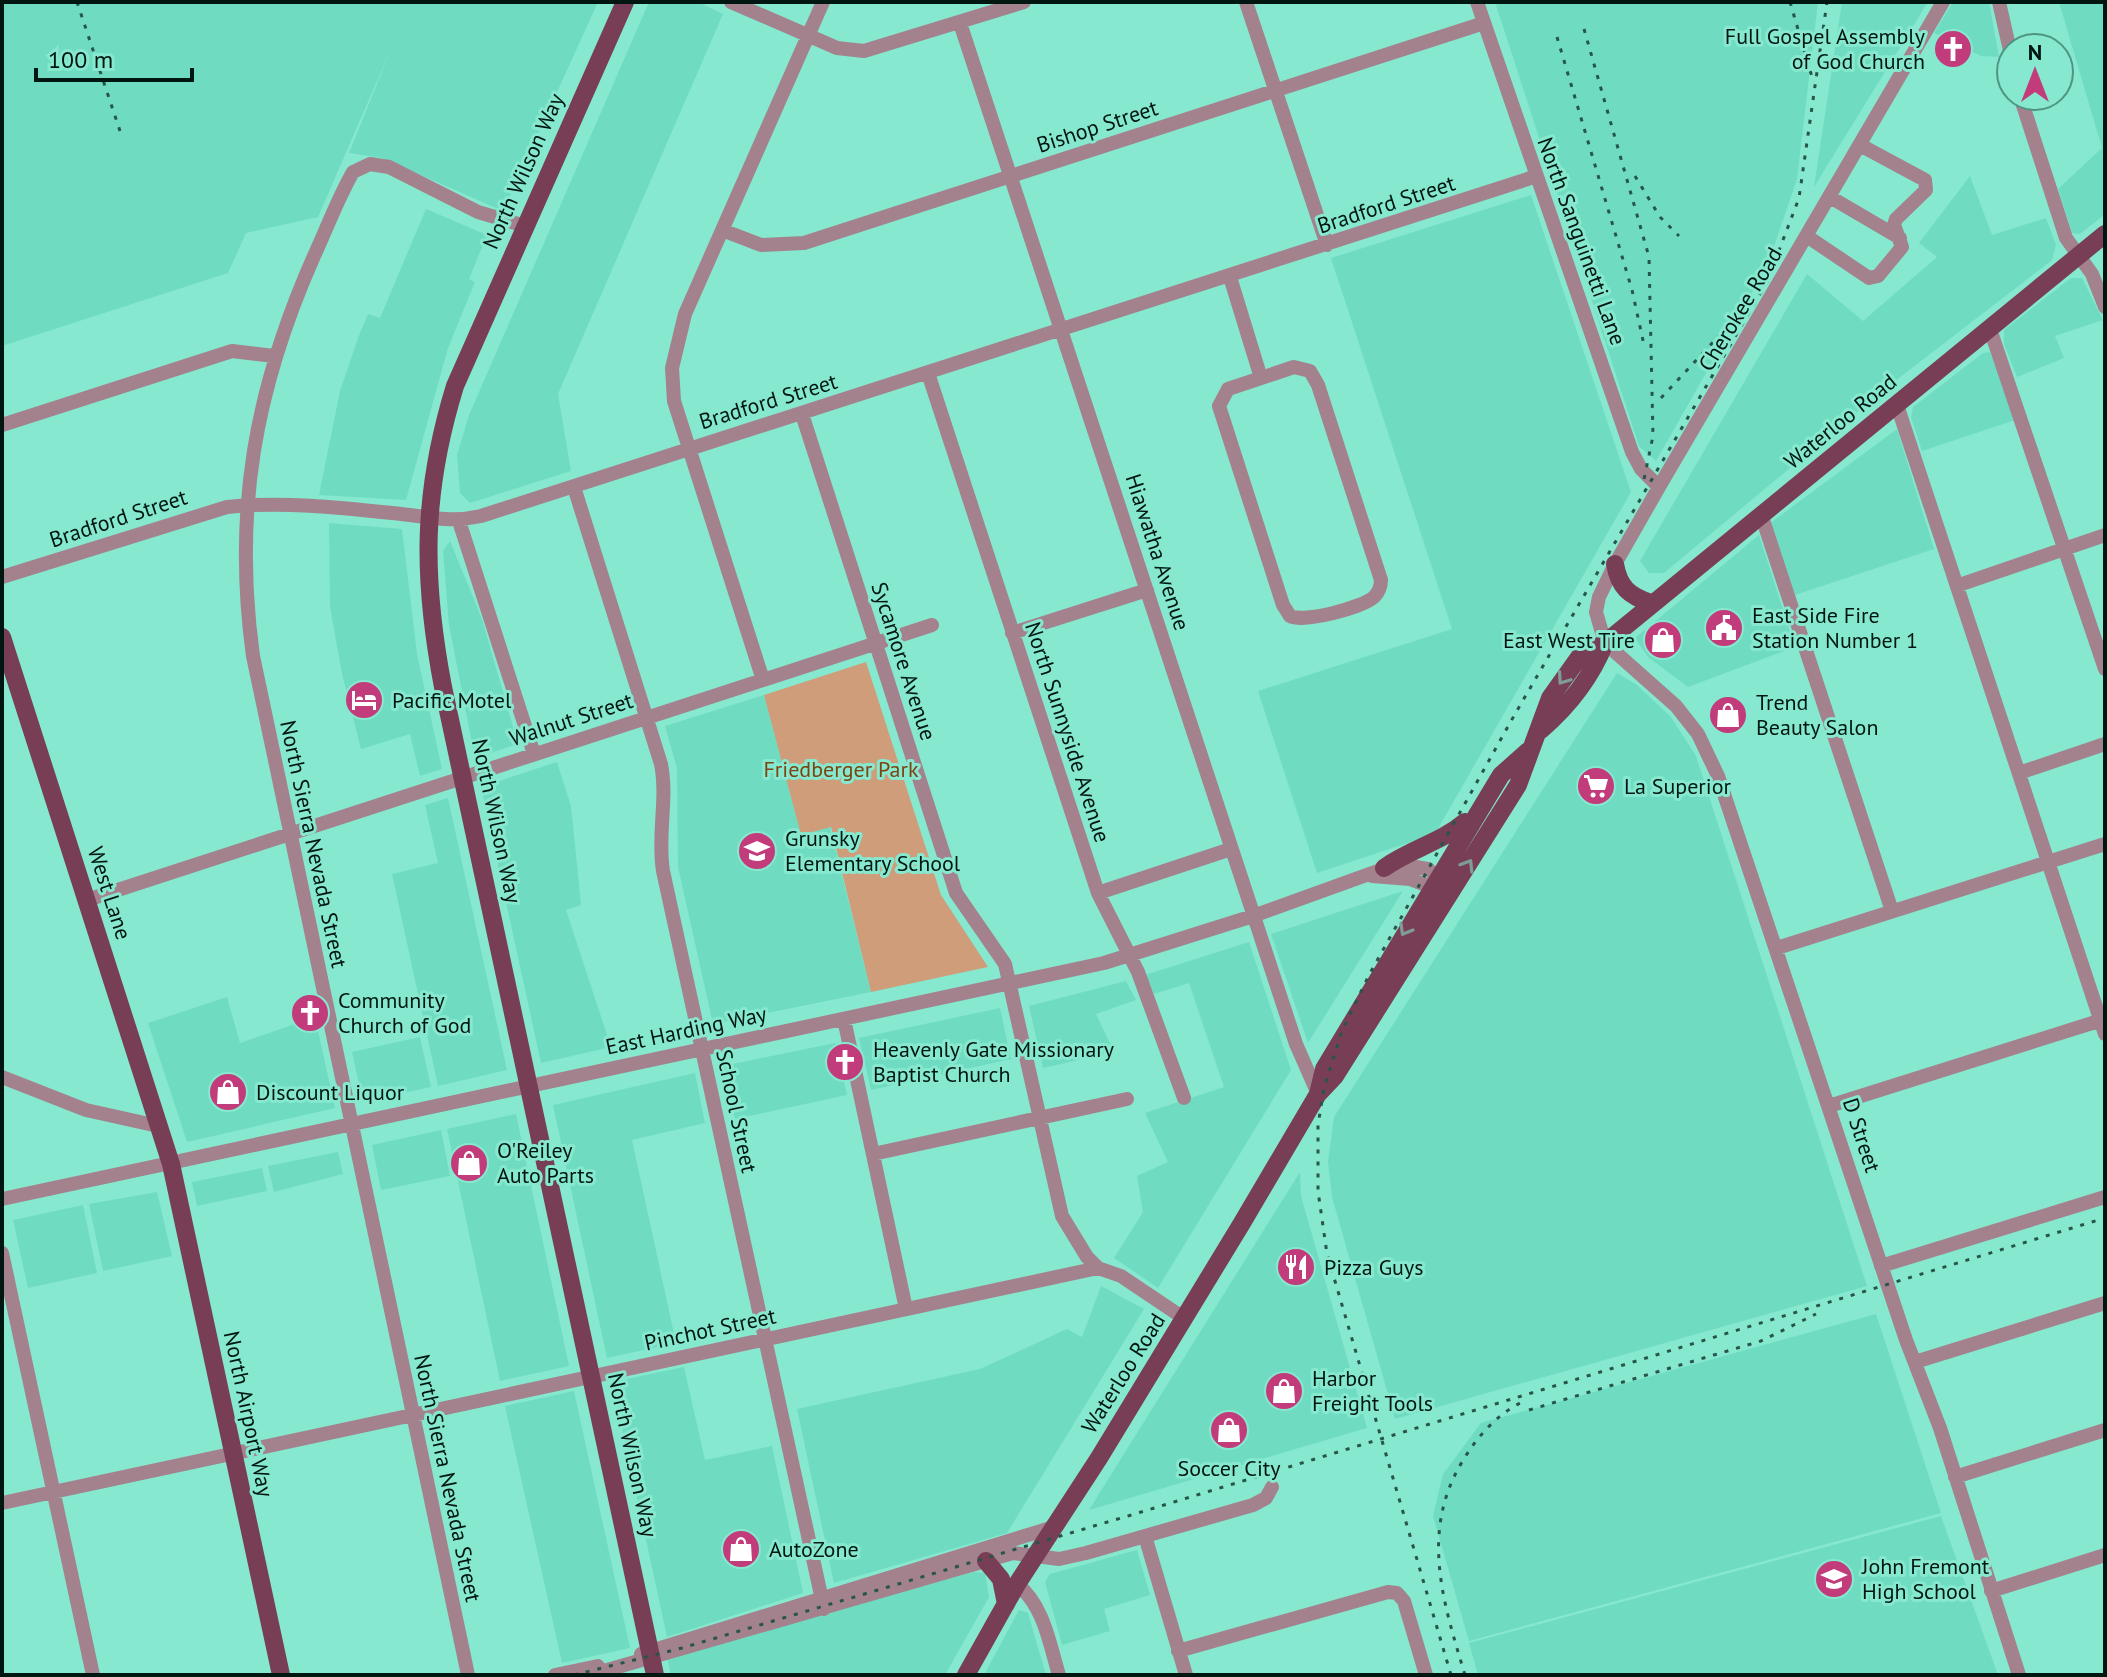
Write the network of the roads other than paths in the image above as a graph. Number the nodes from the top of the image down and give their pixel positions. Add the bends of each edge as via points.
1 (625, 2) edge
2 (731, 2) edge
3 (823, 2) edge
4 (1024, 2) edge
5 (1246, 2) edge
6 (1477, 2) edge
7 (1943, 2) edge
8 (1999, 2) edge
9 (960, 23) junction
10 (1484, 23) junction
11 (2006, 32) edge
12 (808, 36) junction
13 (1275, 92) junction
14 (2025, 112) edge
15 (1860, 145) junction
16 (1011, 176) junction
17 (1537, 176) junction
18 (1830, 197) junction
19 (525, 226) junction
20 (722, 230) junction
21 (2105, 234) edge
22 (1808, 237) junction
23 (1900, 238) junction
24 (1327, 245) junction
25 (2079, 256) junction
26 (1230, 277) junction
27 (2105, 307) edge
28 (1990, 329) junction
29 (1061, 330) junction
30 (274, 356) junction
31 (928, 373) junction
32 (1261, 378) junction
33 (1897, 405) junction
34 (802, 414) junction
35 (2, 425) edge
36 (687, 449) junction
37 (574, 487) junction
38 (1659, 487) junction
39 (246, 505) junction
40 (1762, 517) junction
41 (428, 518) junction
42 (459, 521) junction
43 (2105, 535) edge
44 (2065, 549) junction
45 (1615, 564) junction
46 (2, 577) edge
47 (1959, 585) junction
48 (1147, 590) junction
49 (1651, 603) junction
50 (932, 625) dead end
51 (1012, 633) junction
52 (2, 637) edge
53 (1605, 643) junction
54 (875, 644) junction
55 (2105, 669) edge
56 (763, 680) junction
57 (647, 718) junction
58 (2105, 744) edge
59 (1528, 751) junction
60 (534, 754) junction
61 (2019, 773) junction
62 (462, 777) junction
63 (1479, 810) junction
64 (289, 832) junction
65 (2105, 844) edge
66 (1231, 849) junction
67 (2048, 862) junction
68 (1378, 872) junction
69 (1434, 881) junction
70 (1098, 893) junction
71 (1451, 894) junction
72 (87, 900) junction
73 (1892, 911) junction
74 (1253, 916) junction
75 (1777, 948) junction
76 (1129, 956) junction
77 (1010, 984) junction
78 (844, 1019) junction
79 (2103, 1024) edge
80 (701, 1049) junction
81 (2, 1077) edge
82 (529, 1087) junction
83 (1318, 1094) junction
84 (1184, 1098) dead end
85 (1127, 1099) dead end
86 (1829, 1106) junction
87 (1039, 1119) junction
88 (351, 1125) junction
89 (158, 1126) junction
90 (873, 1154) junction
91 (171, 1164) junction
92 (2105, 1197) edge
93 (2, 1199) edge
94 (2, 1253) edge
95 (1881, 1266) junction
96 (1098, 1268) junction
97 (2105, 1303) edge
98 (906, 1309) junction
99 (1185, 1319) junction
100 (763, 1340) junction
101 (1915, 1362) junction
102 (591, 1377) junction
103 (412, 1416) junction
104 (2105, 1430) edge
105 (233, 1454) junction
106 (1955, 1477) junction
107 (1272, 1487) dead end
108 (54, 1492) junction
109 (2, 1503) edge
110 (1054, 1527) junction
111 (1145, 1536) junction
112 (2105, 1555) edge
113 (1034, 1556) junction
114 (986, 1561) junction
115 (1017, 1584) junction
116 (1991, 1591) junction
117 (822, 1603) junction
118 (1006, 1604) junction
119 (1178, 1651) junction
120 (653, 1662) edge
121 (93, 1675) edge
122 (281, 1675) edge
123 (468, 1675) edge
124 (555, 1675) edge
125 (590, 1675) edge
126 (966, 1675) edge
127 (1059, 1675) edge
128 (1186, 1675) edge
129 (1426, 1675) edge
130 (2019, 1675) edge

1 - 19 main road, North Wilson Way
2 - 12 street
3 - 12 street
4 - 9 street
5 - 13 street
6 - 10 street, North Sanguinetti Lane
7 - 15 street, Cherokee Road
8 - 11 street
9 - 12 street via 864,51 837,48
9 - 16 street, Hiawatha Avenue
10 - 13 street, Bishop Street
10 - 17 street, North Sanguinetti Lane
12 - 20 street
13 - 16 street, Bishop Street
13 - 24 street
14 - 25 street via 2066,238
15 - 18 street, Cherokee Road
15 - 23 street via 1925,180 1926,190 1896,219
16 - 20 street, Bishop Street via 804,243 761,245
16 - 29 street, Hiawatha Avenue
17 - 24 street, Bradford Street
17 - 38 street, North Sanguinetti Lane via 1632,452
18 - 22 street, Cherokee Road
18 - 23 street
19 - 30 street, North Sierra Nevada Street via 478,212 389,167 370,164 353,172
19 - 41 main road, North Wilson Way via 455,386 440,433
20 - 36 street via 685,314 672,368 674,401
21 - 25 main road, Waterloo Road
22 - 23 street via 1869,278 1878,276 1902,247
22 - 38 street, Cherokee Road
24 - 26 street, Bradford Street
25 - 27 street
25 - 28 main road, Waterloo Road
26 - 29 street, Bradford Street
26 - 32 street
28 - 33 main road, Waterloo Road
28 - 44 street
29 - 31 street, Bradford Street
29 - 48 street, Hiawatha Avenue
30 - 35 street via 232,351
30 - 39 street, North Sierra Nevada Street via 252,449
31 - 34 street, Bradford Street
31 - 51 street, North Sunnyside Avenue
32 - 32 street via 1228,389 1219,406 1283,605 1299,620 1376,596 1381,580 1318,385 1310,371 1300,367
33 - 40 main road, Waterloo Road
33 - 47 street
34 - 36 street, Bradford Street
34 - 54 street, Sycamore Avenue
36 - 37 street, Bradford Street
36 - 56 street
37 - 42 street, Bradford Street
37 - 57 street, School Street
38 - 45 street, Cherokee Road
39 - 41 street, Bradford Street
39 - 46 street, Bradford Street via 208,512
39 - 64 street, North Sierra Nevada Street via 249,628
40 - 49 main road, Waterloo Road
40 - 73 street
41 - 42 street, Bradford Street
41 - 62 main road, North Wilson Way via 430,616
42 - 60 street
43 - 44 street
44 - 47 street
44 - 55 street
45 - 49 main road via 1623,588
45 - 53 street, Cherokee Road via 1596,612
47 - 61 street
48 - 51 street
48 - 66 street, Hiawatha Avenue
49 - 53 main road, Waterloo Road
50 - 54 street, Walnut Street
51 - 70 street, North Sunnyside Avenue
52 - 72 main road, West Lane
53 - 59 main road, Waterloo Road via 1580,656 1550,698
53 - 75 street, D Street via 1666,696 1698,734 1723,788
54 - 56 street, Walnut Street
54 - 77 street, Sycamore Avenue via 956,893 1003,962
56 - 57 street, Walnut Street
57 - 60 street, Walnut Street
57 - 80 street, School Street via 663,777 661,860
58 - 61 street
59 - 63 main road, Waterloo Road via 1501,775
71 -> 59 main road, Waterloo Road via 1518,785
60 - 62 street, Walnut Street
61 - 67 street
62 - 64 street, Walnut Street
62 - 82 main road, North Wilson Way
63 - 68 main road via 1446,837 1405,853
63 - 69 main road, Waterloo Road
64 - 72 street, Walnut Street
64 - 88 street, North Sierra Nevada Street
65 - 67 street
66 - 70 street
66 - 74 street, Hiawatha Avenue
67 - 73 street
67 - 79 street
68 - 69 street, East Harding Way via 1408,864
68 - 74 street, East Harding Way
69 - 71 street
69 -> 83 main road, Waterloo Road via 1324,1069
70 - 76 street, North Sunnyside Avenue
71 - 83 main road, Waterloo Road via 1335,1076
72 - 89 main road, West Lane
73 - 75 street
74 - 76 street, East Harding Way
74 - 83 street, Hiawatha Avenue
75 - 86 street, D Street
76 - 77 street, East Harding Way
76 - 84 street, North Sunnyside Avenue
77 - 78 street, East Harding Way
77 - 87 street, Sycamore Avenue
78 - 80 street, East Harding Way
78 - 90 street
79 - 86 street
80 - 82 street, East Harding Way
80 - 100 street, School Street
81 - 89 street via 86,1110
82 - 88 street, East Harding Way
82 - 102 main road, North Wilson Way
83 - 99 main road, Waterloo Road
85 - 87 street
86 - 95 street, D Street
87 - 90 street
87 - 96 street, Sycamore Avenue via 1062,1216
88 - 91 street, East Harding Way
88 - 103 street, North Sierra Nevada Street
89 - 91 main road, West Lane
90 - 98 street
91 - 93 street, East Harding Way
91 - 105 main road, North Airport Way
92 - 95 street
94 - 108 street
95 - 101 street, D Street
96 - 98 street, Pinchot Street
96 - 99 street, Sycamore Avenue via 1121,1276
97 - 101 street
98 - 100 street, Pinchot Street
99 - 110 main road, Waterloo Road
100 - 102 street, Pinchot Street
100 - 117 street, School Street
101 - 106 street, D Street
102 - 103 street, Pinchot Street
102 - 120 main road, North Wilson Way
103 - 105 street, Pinchot Street
103 - 123 street, North Sierra Nevada Street
104 - 106 street
105 - 108 street, Pinchot Street
105 - 122 main road, North Airport Way
106 - 116 street, D Street
107 - 111 street via 1253,1505
108 - 109 street, Pinchot Street
108 - 121 street
110 - 113 main road, Waterloo Road
110 - 117 street
111 - 113 street via 1059,1559
111 - 119 street
112 - 116 street
113 - 114 street via 1013,1553
113 - 115 main road, Waterloo Road
114 - 117 street
114 - 118 main road via 1001,1579
115 - 118 main road, Waterloo Road
115 - 127 street via 1040,1612
116 - 130 street, D Street
117 - 120 street
118 - 126 main road, Waterloo Road
119 - 128 street
119 - 129 street via 1388,1592 1404,1601
120 - 124 street
120 - 125 street

